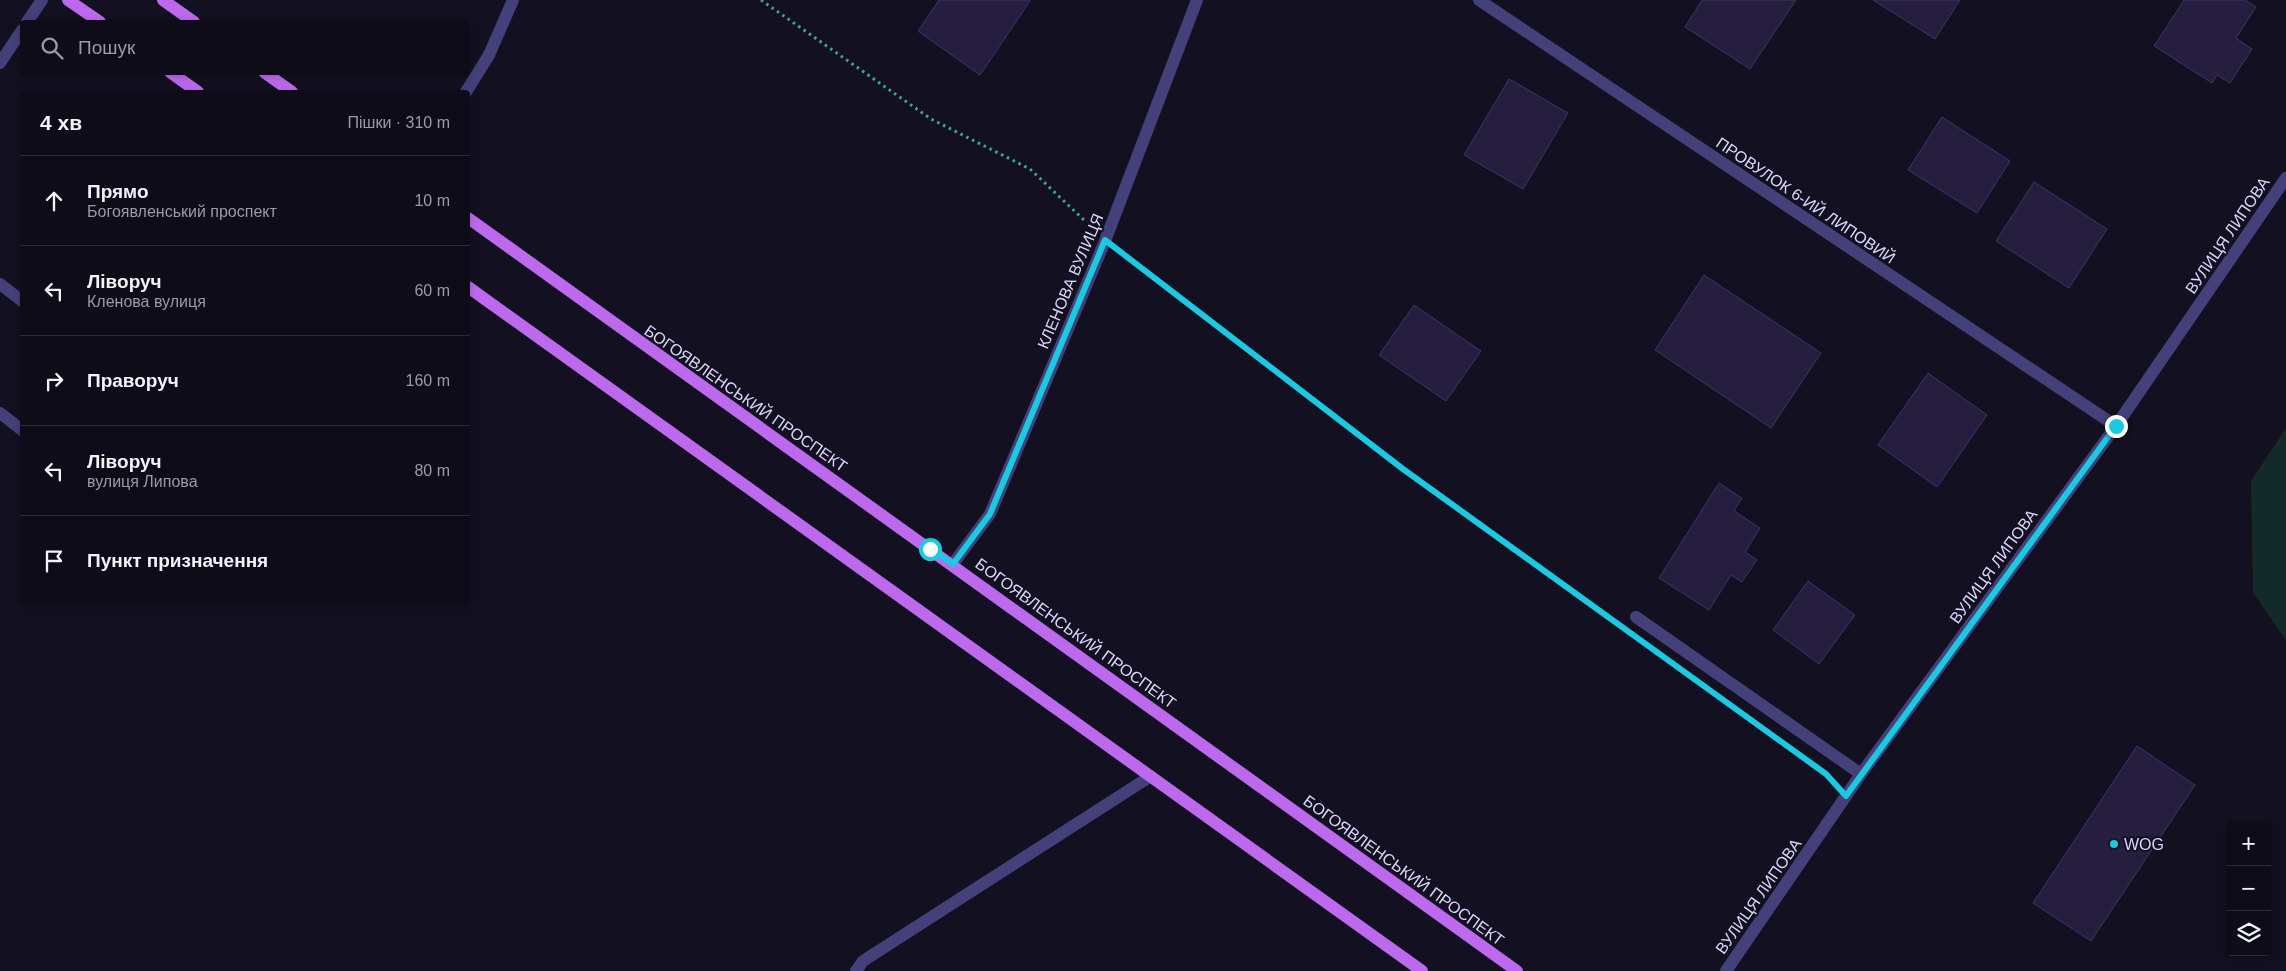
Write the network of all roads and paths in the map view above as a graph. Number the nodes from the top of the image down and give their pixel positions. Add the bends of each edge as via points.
1 (42, 0) edge
2 (68, 0) edge
3 (163, 0) edge
4 (513, 0) edge
5 (761, 0) edge
6 (1197, 0) edge
7 (1478, 0) edge
8 (28, 20) edge
9 (97, 20) edge
10 (191, 20) edge
11 (20, 33) edge
12 (0, 64) edge
13 (174, 75) edge
14 (268, 75) edge
15 (195, 90) edge
16 (289, 90) edge
17 (467, 90) edge
18 (2286, 178) edge
19 (470, 219) edge
20 (1105, 240) junction
21 (0, 284) edge
22 (470, 288) edge
23 (20, 299) edge
24 (0, 413) edge
25 (2116, 426) junction
26 (20, 428) edge
27 (953, 564) junction
28 (1636, 617) dead end
29 (1618, 626) dead end
30 (1861, 774) junction
31 (1151, 776) junction
32 (856, 971) edge
33 (1422, 971) edge
34 (1517, 971) edge
35 (1726, 971) edge

1 - 8 street
2 - 9 main road
3 - 10 main road
4 - 17 street via 489,55
5 - 20 path via 931,119 1030,169
6 - 20 street, КЛЕНОВА ВУЛИЦЯ
7 - 25 street, ПРОВУЛОК 6-ИЙ ЛИПОВИЙ
11 - 12 street
13 - 15 main road
14 - 16 main road
18 - 25 street, ВУЛИЦЯ ЛИПОВА
19 - 27 main road, БОГОЯВЛЕНСЬКИЙ ПРОСПЕКТ
20 - 27 street, КЛЕНОВА ВУЛИЦЯ via 990,514
20 - 29 path via 1395,463
21 - 23 street
22 - 31 main road
24 - 26 street
25 - 30 street, ВУЛИЦЯ ЛИПОВА
27 - 34 main road, БОГОЯВЛЕНСЬКИЙ ПРОСПЕКТ
28 - 30 street
30 - 35 street, ВУЛИЦЯ ЛИПОВА
31 - 32 street via 862,961
31 - 33 main road

